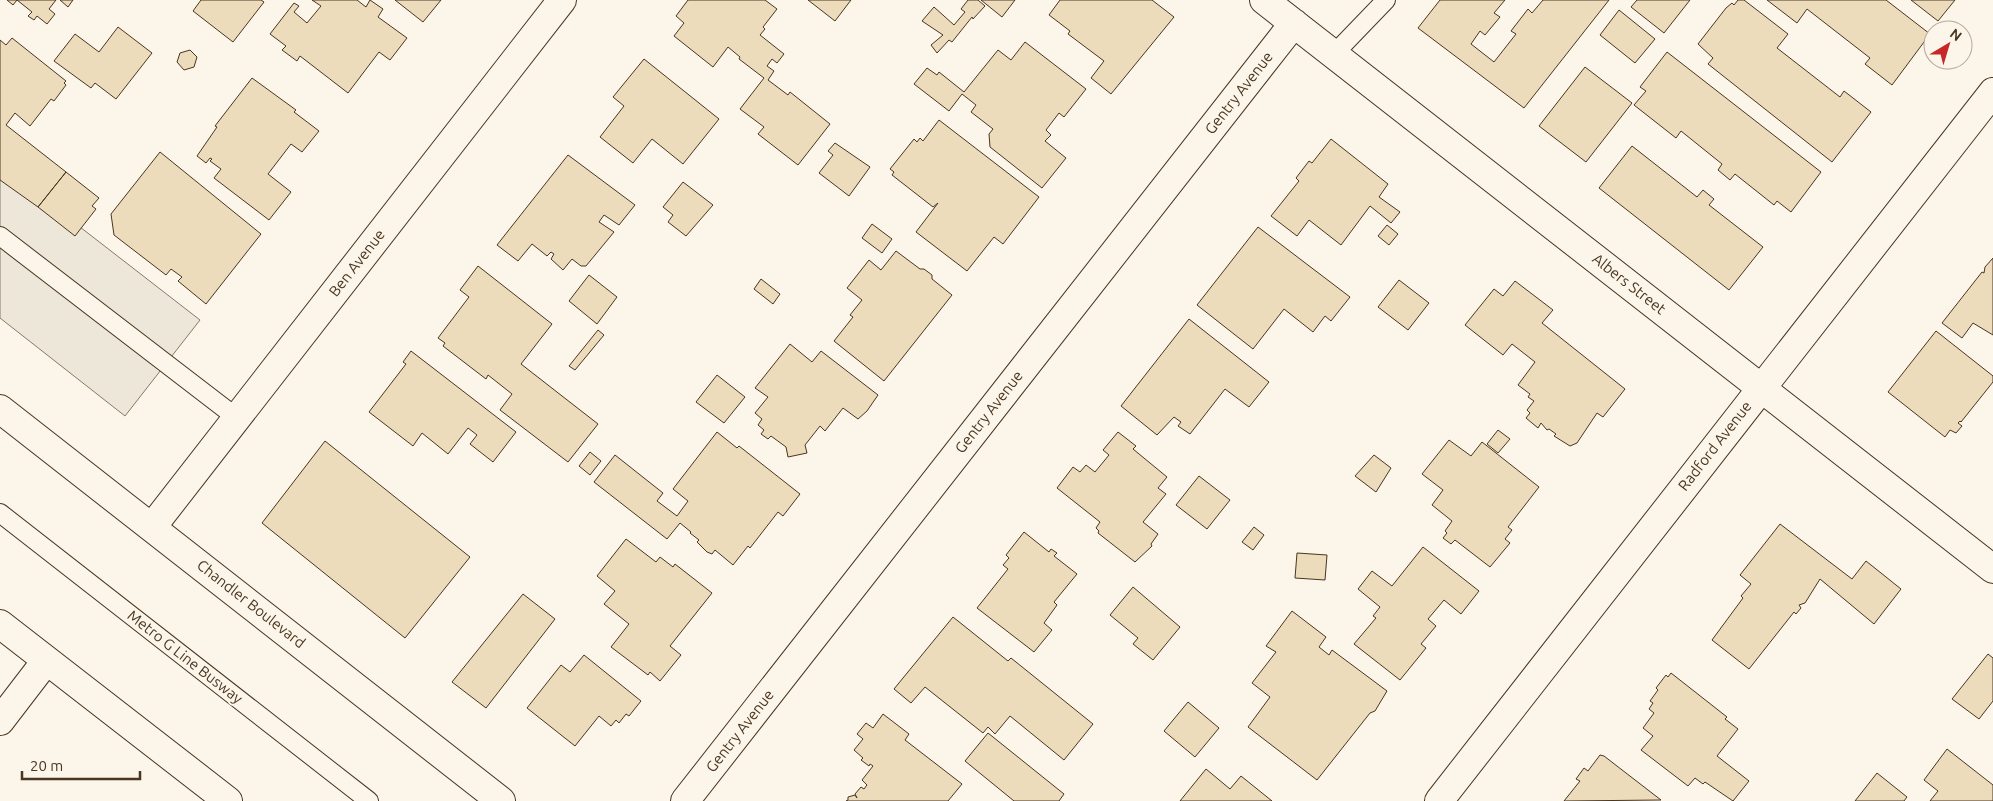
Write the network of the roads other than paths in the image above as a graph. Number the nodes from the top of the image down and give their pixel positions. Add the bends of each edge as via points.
1 (562, 0) edge
2 (1264, 0) edge
3 (1386, 0) edge
4 (1294, 23) junction
5 (1334, 54) junction
6 (1993, 92) edge
7 (0, 236) edge
8 (1761, 386) junction
9 (0, 408) edge
10 (237, 418) junction
11 (0, 513) edge
12 (152, 527) junction
13 (1993, 569) edge
14 (0, 624) edge
15 (46, 661) junction
16 (0, 721) edge
17 (228, 801) edge
18 (369, 801) edge
19 (501, 801) edge
20 (685, 801) edge
21 (1439, 801) edge

1 - 10 street, Ben Avenue
2 - 4 street, Albers Street
3 - 5 lane
4 - 5 street, Albers Street
4 - 20 street, Gentry Avenue
5 - 8 street, Albers Street
6 - 8 street, Radford Avenue
7 - 10 lane
8 - 13 street, Albers Street
8 - 21 street, Radford Avenue
9 - 12 street, Chandler Boulevard
10 - 12 street, Ben Avenue
11 - 18 lane, Metro G Line Busway
12 - 19 street, Chandler Boulevard
14 - 15 street
15 - 16 street
15 - 17 street

